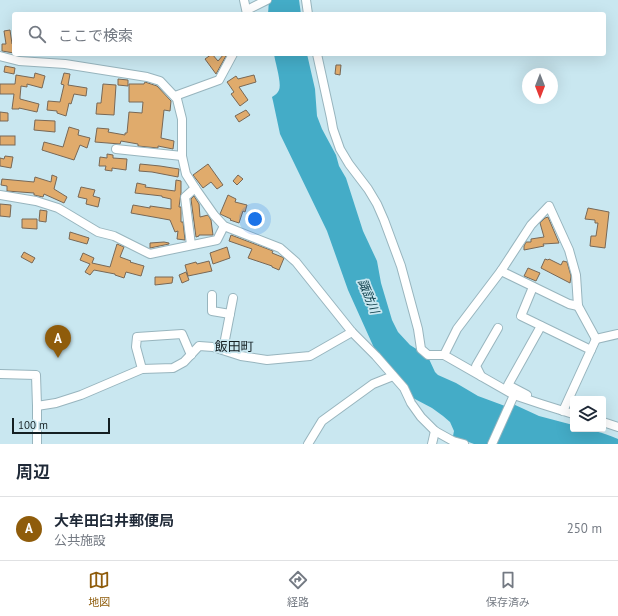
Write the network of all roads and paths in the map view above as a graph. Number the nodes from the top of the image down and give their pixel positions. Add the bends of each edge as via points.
1 (244, 0) edge
2 (267, 0) edge
3 (306, 0) edge
4 (249, 11) edge
5 (308, 12) edge
6 (0, 56) edge
7 (232, 56) edge
8 (317, 56) edge
9 (175, 96) junction
10 (116, 150) dead end
11 (182, 156) junction
12 (195, 188) junction
13 (0, 195) edge
14 (224, 226) junction
15 (192, 245) junction
16 (501, 270) junction
17 (533, 287) junction
18 (212, 295) dead end
19 (233, 298) dead end
20 (578, 306) junction
21 (230, 314) junction
22 (540, 326) junction
23 (498, 328) dead end
24 (352, 332) junction
25 (618, 334) edge
26 (596, 339) junction
27 (223, 350) junction
28 (591, 350) junction
29 (191, 355) junction
30 (444, 355) junction
31 (142, 369) junction
32 (0, 374) edge
33 (393, 376) junction
34 (481, 376) junction
35 (513, 396) junction
36 (532, 401) junction
37 (37, 406) junction
38 (562, 411) junction
39 (570, 413) edge
40 (606, 423) edge
41 (618, 427) edge
42 (435, 431) junction
43 (456, 443) edge
44 (37, 444) edge
45 (308, 444) edge
46 (432, 444) edge
47 (464, 444) edge
48 (492, 444) edge

1 - 4 street
2 - 4 street
3 - 5 street
6 - 9 street via 19,61 65,64 147,77 160,81
7 - 9 street via 219,80
8 - 30 street via 340,150 368,189 384,220 401,266 422,349 428,355
9 - 11 street via 182,119
10 - 11 street
11 - 12 street via 186,174
12 - 14 street
12 - 15 street via 185,197
13 - 15 street via 36,201 58,208 98,232 114,236 150,254
14 - 15 street via 217,240
14 - 24 street via 280,248 296,262
16 - 17 street
16 - 20 street via 531,225 549,206 569,250 576,275
16 - 30 street via 457,329
17 - 20 street
17 - 22 street via 521,316
18 - 21 street via 212,311
19 - 21 street
20 - 26 street
21 - 27 street
22 - 28 street
22 - 36 street via 508,385 531,397
23 - 34 street via 476,366
24 - 27 street via 310,356 267,360
24 - 33 street
25 - 26 street
26 - 28 street
27 - 29 street via 199,346
28 - 38 street
29 - 31 street via 173,368
29 - 31 street via 182,334 137,336 136,347
30 - 34 street
31 - 37 street via 81,395
32 - 37 street via 36,375
33 - 42 street via 404,388 421,417
33 - 45 street via 373,384 322,421
34 - 35 street
35 - 36 street
35 - 48 street
36 - 38 street
37 - 44 street
38 - 39 street
40 - 41 street
42 - 43 street
42 - 46 street
43 - 47 street

